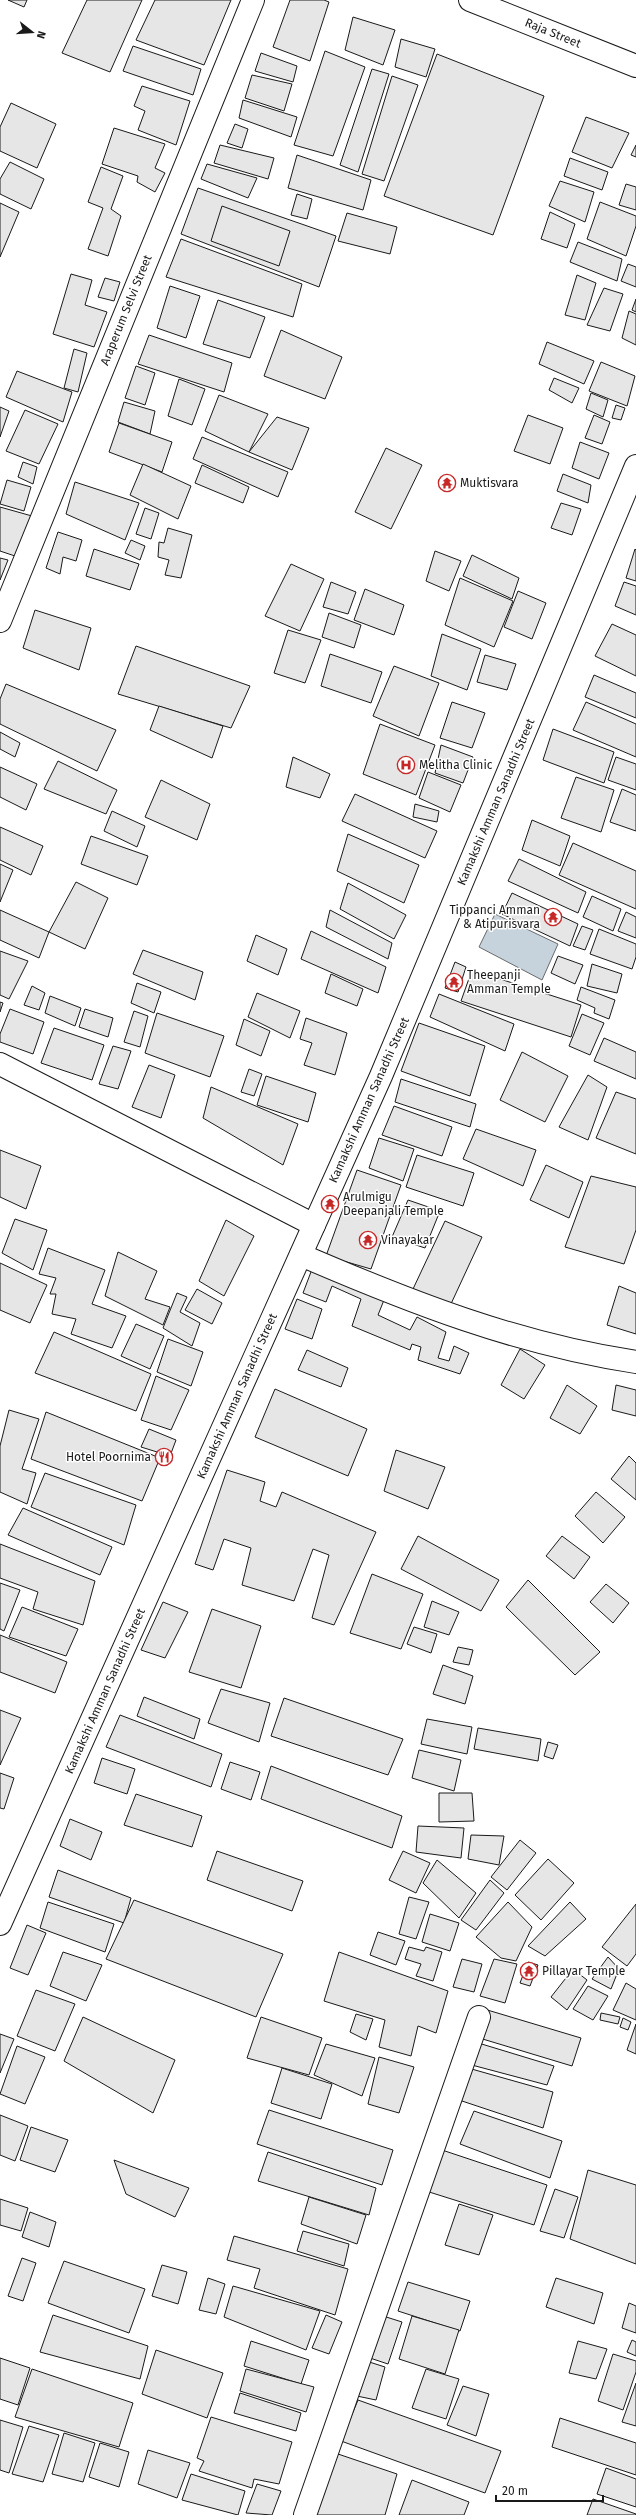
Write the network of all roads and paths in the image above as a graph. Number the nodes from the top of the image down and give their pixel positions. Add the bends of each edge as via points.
1 (253, 0) edge
2 (470, 0) edge
3 (636, 66) edge
4 (636, 466) edge
5 (0, 621) edge
6 (0, 1064) edge
7 (314, 1225) junction
8 (301, 1255) junction
9 (636, 1362) edge
10 (0, 1924) edge
11 (479, 2017) dead end
12 (305, 2515) edge

1 - 5 street, Araperum Selvi Street
2 - 3 street, Raja Street
4 - 7 street, Kamakshi Amman Sanadhi Street via 381,1076
6 - 7 street
7 - 8 street, Kamakshi Amman Sanadhi Street
8 - 9 street via 407,1300 510,1335 602,1357
8 - 10 street, Kamakshi Amman Sanadhi Street
11 - 12 street

